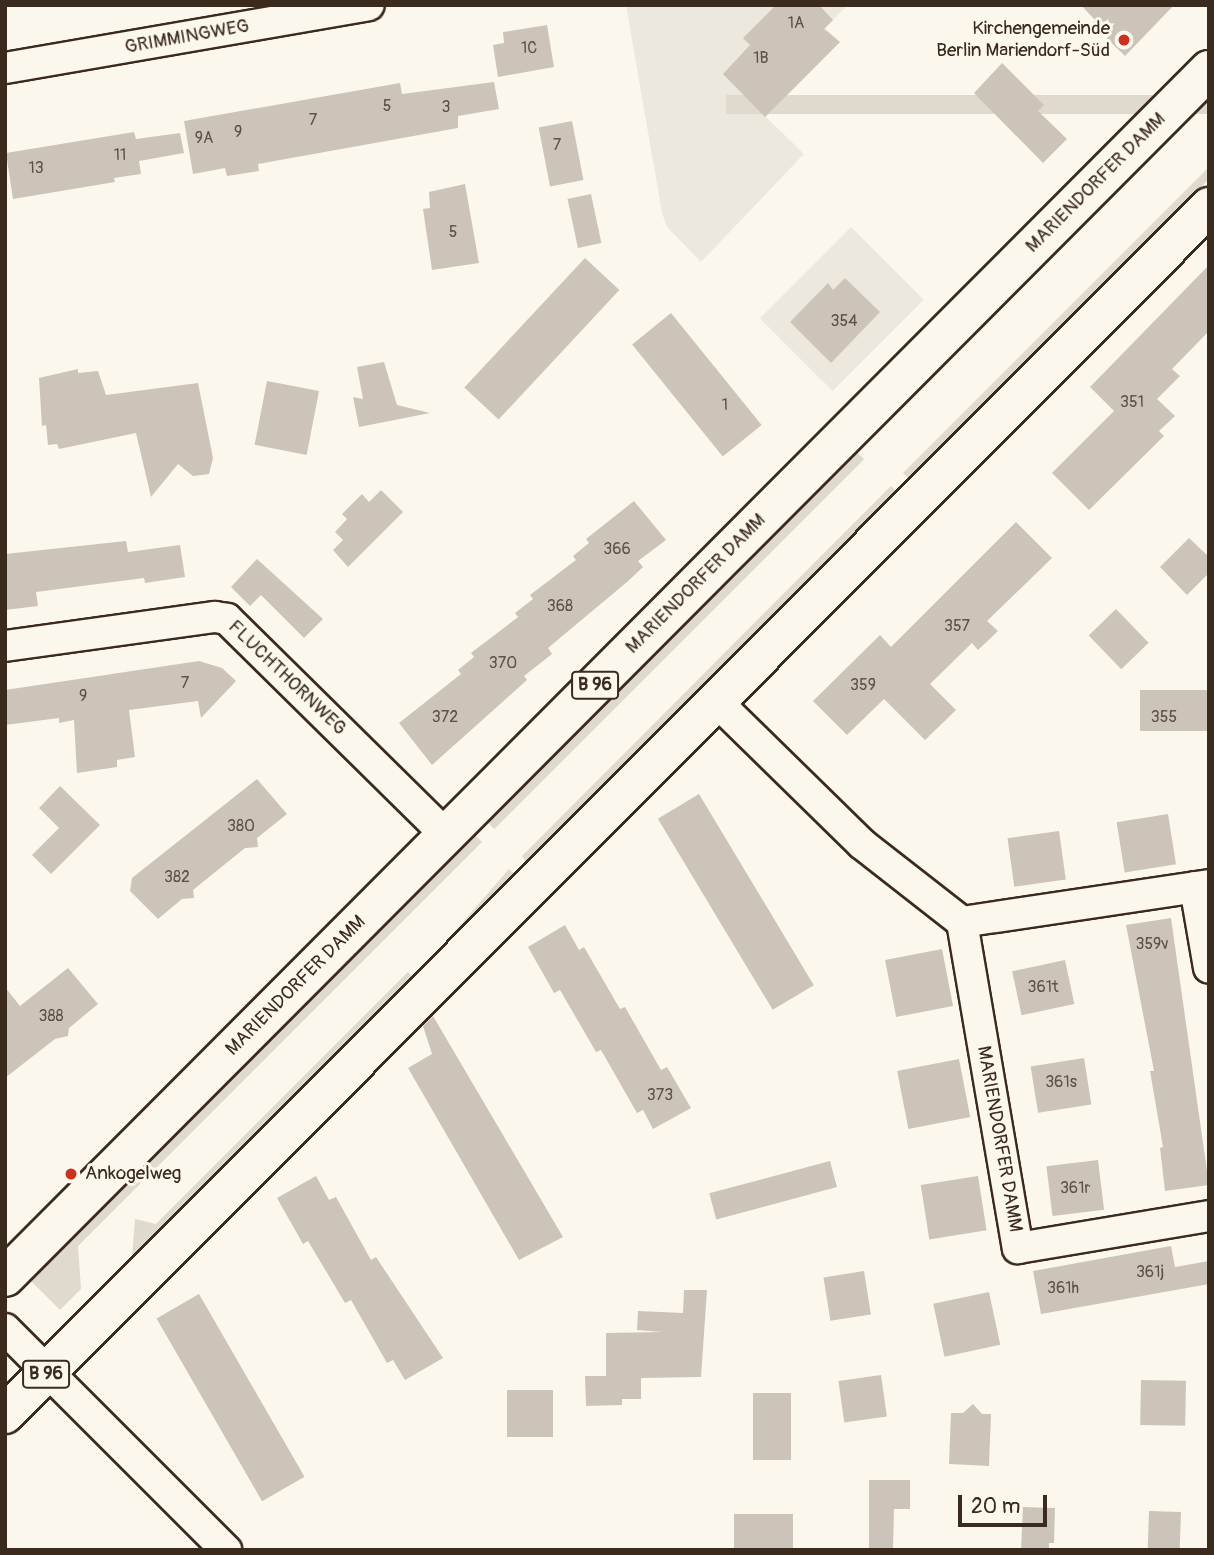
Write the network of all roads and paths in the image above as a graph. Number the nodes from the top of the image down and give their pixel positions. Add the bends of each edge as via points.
1 (369, 5) edge
2 (5, 68) edge
3 (1209, 70) edge
4 (1209, 207) edge
5 (5, 646) edge
6 (716, 702) junction
7 (446, 835) junction
8 (1202, 886) edge
9 (962, 922) junction
10 (1209, 968) edge
11 (1209, 1216) edge
12 (5, 1277) edge
13 (5, 1329) edge
14 (48, 1372) junction
15 (5, 1414) edge
16 (226, 1550) edge

1 - 2 street, GRIMMINGWEG
3 - 7 main road, MARIENDORFER DAMM / B 96
4 - 6 main road, B 96
5 - 7 street, FLUCHTHORNWEG via 227,619
6 - 9 street via 862,844
6 - 14 main road, B 96
7 - 12 main road, MARIENDORFER DAMM / B 96
8 - 9 street
8 - 10 street
9 - 11 street, MARIENDORFER DAMM via 1018,1248
13 - 14 street
14 - 15 main road, B 96
14 - 16 street

